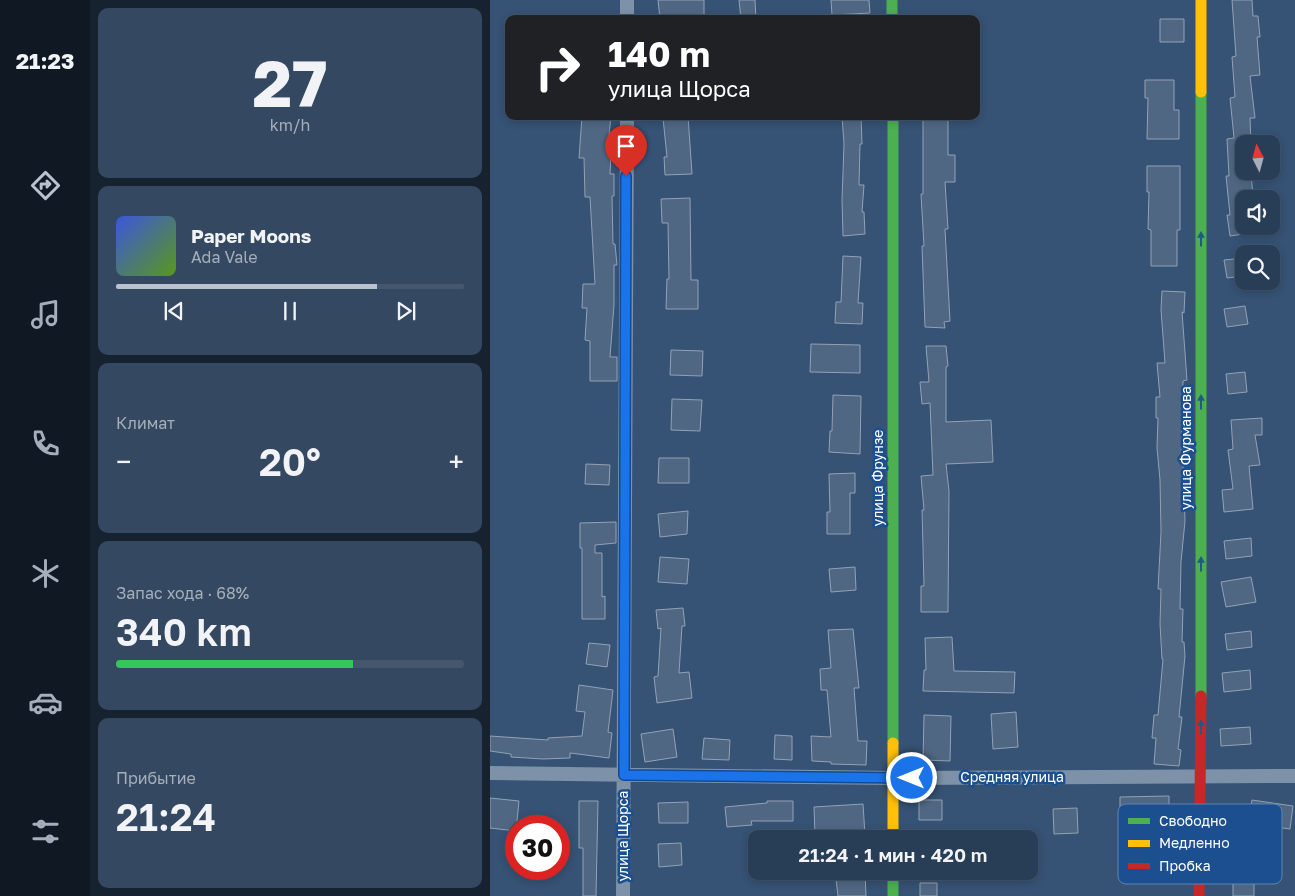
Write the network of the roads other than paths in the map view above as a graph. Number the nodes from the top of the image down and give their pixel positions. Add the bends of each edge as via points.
1 (627, 0) edge
2 (892, 0) edge
3 (1201, 0) edge
4 (627, 15) edge
5 (892, 15) edge
6 (627, 120) edge
7 (892, 120) edge
8 (490, 774) edge
9 (624, 775) junction
10 (1201, 776) junction
11 (1295, 776) edge
12 (893, 778) junction
13 (1201, 804) edge
14 (893, 830) edge
15 (893, 880) edge
16 (623, 896) edge
17 (893, 896) edge

1 - 4 street
2 - 5 street
10 -> 3 street, улица Фурманова
6 - 9 street, улица Щорса
7 - 12 street, улица Фрунзе
8 - 9 street, Средняя улица
9 - 12 street, Средняя улица
9 - 16 street, улица Щорса
10 - 11 street, Средняя улица
10 - 12 street, Средняя улица
10 - 13 street, улица Фурманова
12 - 14 street, улица Фрунзе
15 - 17 street

